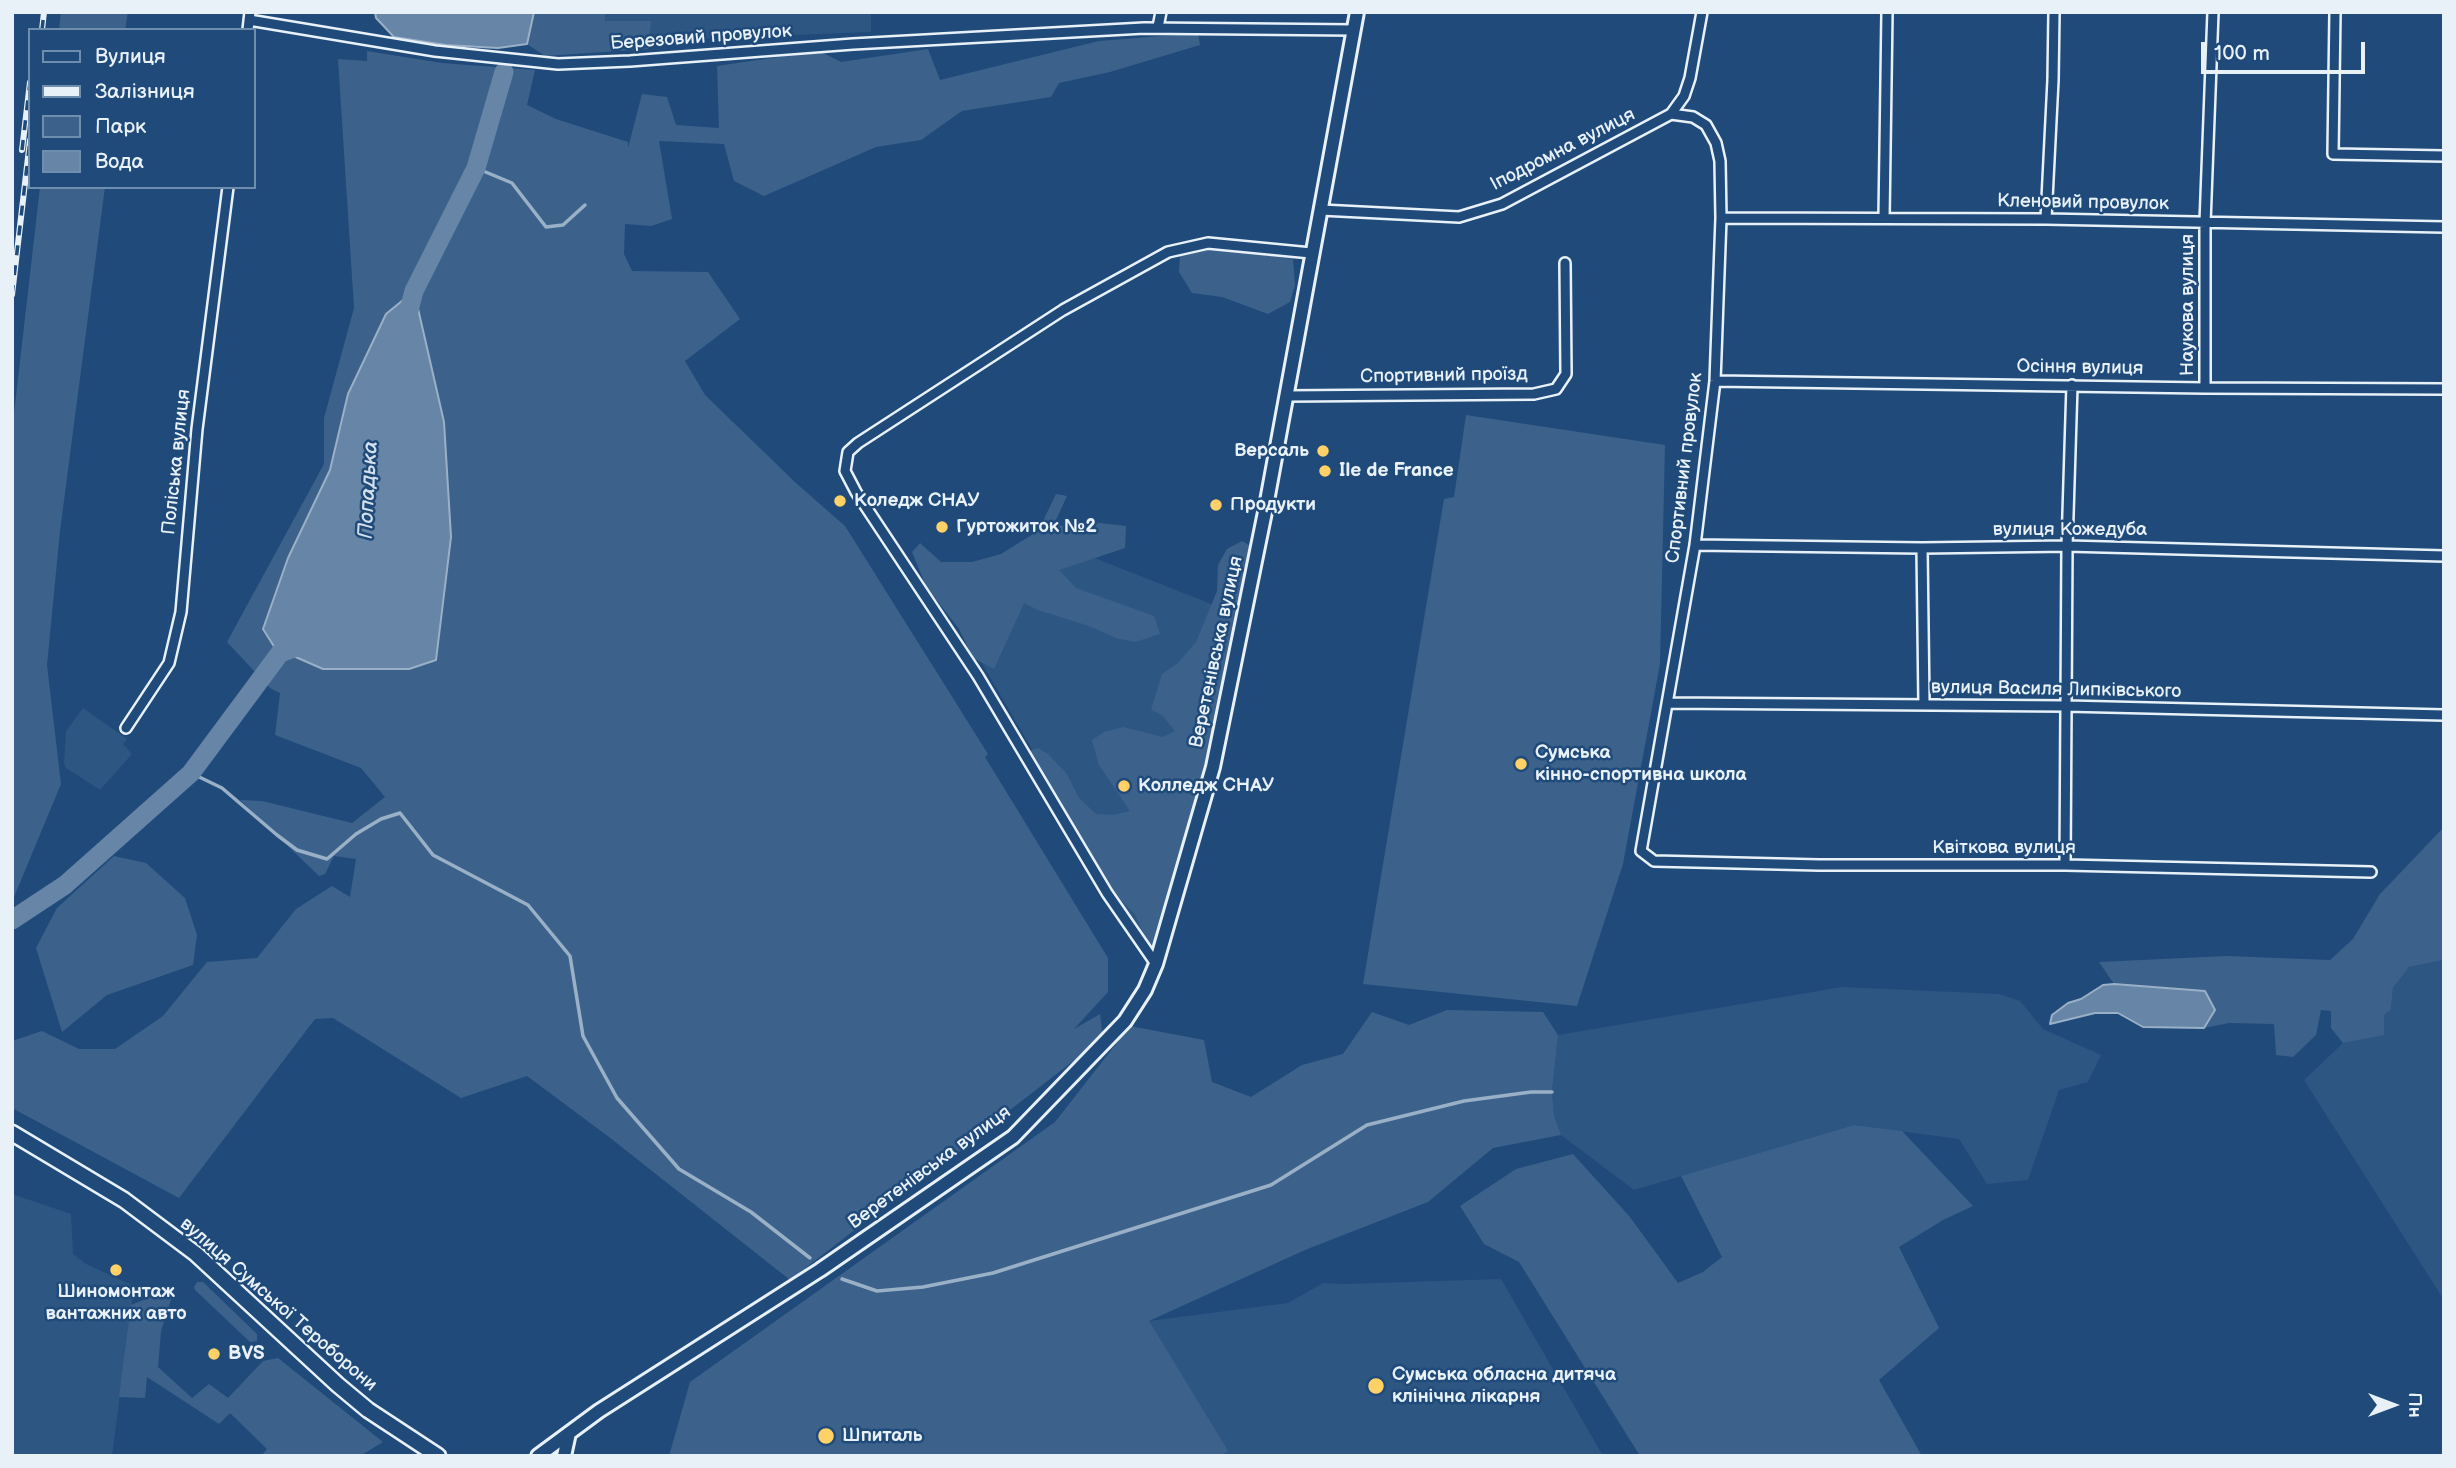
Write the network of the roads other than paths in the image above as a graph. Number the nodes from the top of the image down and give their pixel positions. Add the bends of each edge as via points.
1 (1161, 12) edge
2 (1357, 12) edge
3 (1702, 12) edge
4 (1887, 12) edge
5 (2054, 12) edge
6 (2213, 12) edge
7 (2335, 12) edge
8 (249, 21) edge
9 (1158, 27) junction
10 (1353, 30) junction
11 (1671, 114) junction
12 (2444, 156) edge
13 (228, 189) edge
14 (1321, 210) junction
15 (1721, 218) junction
16 (1884, 218) junction
17 (2046, 219) junction
18 (2205, 223) junction
19 (2444, 227) edge
20 (1311, 253) junction
21 (1565, 264) dead end
22 (1715, 381) junction
23 (2072, 385) junction
24 (2205, 388) junction
25 (2444, 388) edge
26 (1287, 396) junction
27 (1695, 545) junction
28 (2067, 546) junction
29 (1922, 548) junction
30 (2444, 556) edge
31 (1667, 703) junction
32 (1924, 705) junction
33 (2066, 706) junction
34 (2444, 715) edge
35 (127, 728) dead end
36 (1641, 851) joint
37 (2065, 865) junction
38 (2371, 872) dead end
39 (1156, 964) junction
40 (17, 1136) edge
41 (569, 1433) junction
42 (438, 1456) edge
43 (538, 1456) edge
44 (564, 1456) edge

1 - 9 street
2 - 10 street, Веретенівська вулиця
3 - 11 street via 1690,78
4 - 16 street
5 - 17 street
6 - 18 street, Наукова вулиця
7 - 12 street via 2333,154
8 - 9 street, Березовий провулок via 435,51 558,64
9 - 10 street, Березовий провулок
10 - 14 street, Веретенівська вулиця
11 - 14 street, Іподромна вулиця via 1502,204 1459,217
11 - 15 street, Спортивний провулок via 1693,117 1706,125 1716,142
13 - 35 street, Поліська вулиця via 197,429 181,612 169,663
14 - 20 street, Веретенівська вулиця
15 - 16 street, Кленовий провулок
15 - 22 street, Спортивний провулок
16 - 17 street, Кленовий провулок
17 - 18 street, Кленовий провулок
18 - 19 street, Кленовий провулок
18 - 24 street, Наукова вулиця
20 - 26 street, Веретенівська вулиця
20 - 39 street via 1208,243 1168,252 1053,316 848,452 845,471 856,492 978,677 1107,893
21 - 26 street, Спортивний проїзд via 1566,374 1556,389 1534,394
22 - 23 street, Осіння вулиця
22 - 27 street, Спортивний провулок
23 - 24 street, Осіння вулиця
23 - 28 street
24 - 25 street, Осіння вулиця
26 - 39 street, Веретенівська вулиця via 1213,767
27 - 29 street, вулиця Кожедуба
27 - 31 street, Спортивний провулок
28 - 29 street, вулиця Кожедуба
28 - 30 street, вулиця Кожедуба
28 - 33 street
29 - 32 street
31 - 32 street, вулиця Василя Липківського
31 - 36 street, Спортивний провулок
32 - 33 street, вулиця Василя Липківського
33 - 34 street, вулиця Василя Липківського
33 - 37 street
36 - 37 street, Квіткова вулиця via 1654,861
37 - 38 street, Квіткова вулиця
39 - 41 street, Веретенівська вулиця via 1125,1021 1013,1137
40 - 42 main road, вулиця Сумської Тероборони via 124,1200 196,1254 358,1402
41 - 43 street, Веретенівська вулиця
41 - 44 street

